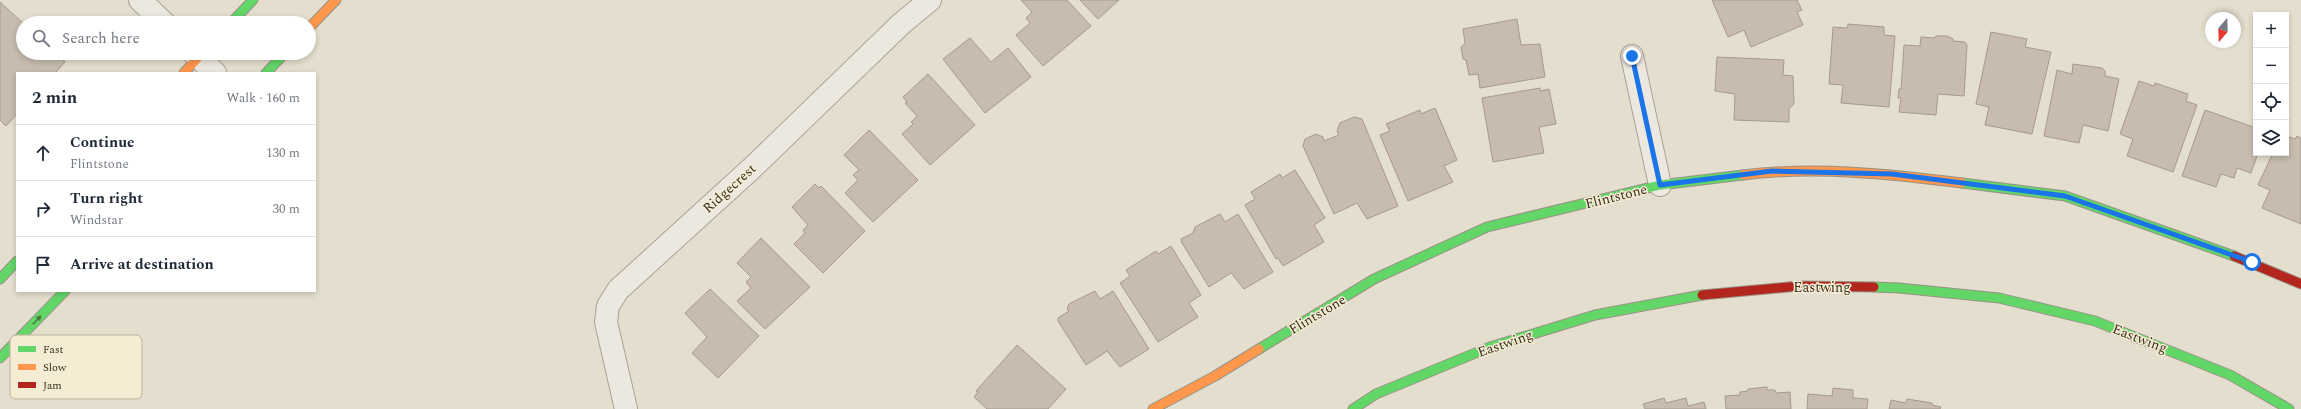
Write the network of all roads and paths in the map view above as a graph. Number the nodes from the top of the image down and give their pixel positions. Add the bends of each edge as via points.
1 (140, 0) edge
2 (253, 0) edge
3 (336, 0) edge
4 (930, 0) edge
5 (157, 16) edge
6 (238, 16) edge
7 (316, 21) edge
8 (1632, 56) dead end
9 (194, 60) edge
10 (203, 60) edge
11 (279, 60) edge
12 (185, 72) edge
13 (214, 72) edge
14 (267, 72) edge
15 (1660, 185) junction
16 (16, 262) edge
17 (0, 279) edge
18 (2301, 284) edge
19 (64, 292) edge
20 (22, 335) edge
21 (10, 348) edge
22 (0, 358) edge
23 (626, 409) edge
24 (1154, 409) edge
25 (1353, 409) edge
26 (2289, 409) edge

1 - 5 street
2 - 6 street
3 - 7 street
4 - 23 street, Ridgecrest via 901,24 751,169 618,290 608,306 606,322
8 - 15 street
9 - 12 street
10 - 13 street
11 - 14 street
15 - 18 street, Flintstone via 1772,171 1892,174 2065,196 2252,262
15 - 24 street, Flintstone via 1487,227 1374,279 1215,376
16 - 17 street
20 -> 19 street
22 -> 21 street
25 - 26 street, Eastwing via 1376,394 1490,347 1595,315 1689,296 1799,286 1899,288 1999,298 2095,321 2230,375

